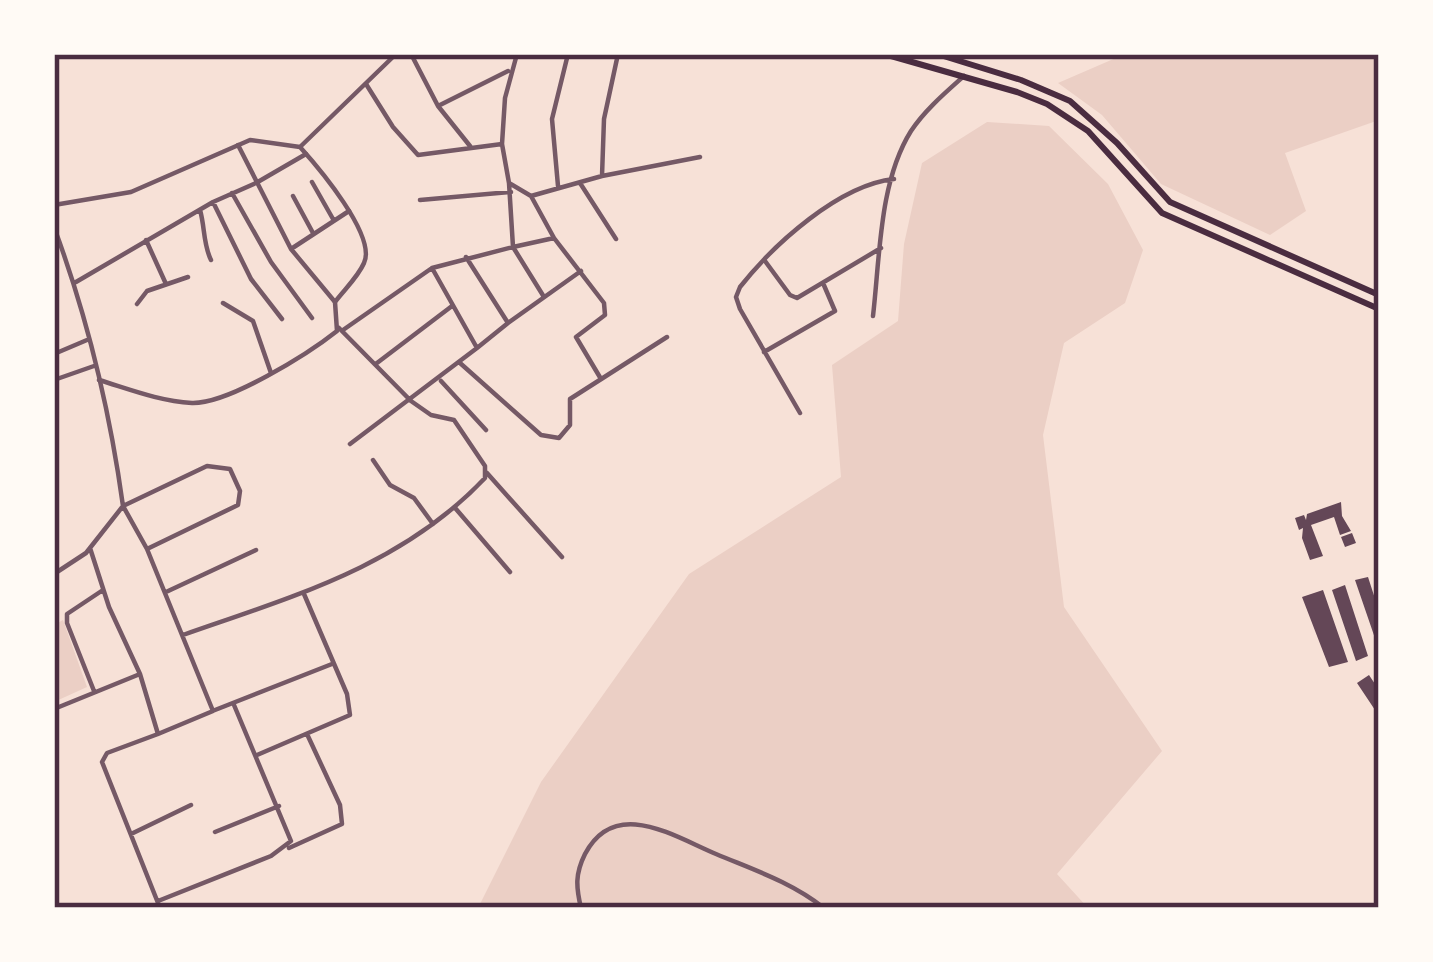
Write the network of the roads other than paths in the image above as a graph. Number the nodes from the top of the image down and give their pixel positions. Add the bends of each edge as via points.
1 (396, 54) edge
2 (411, 54) edge
3 (518, 54) edge
4 (568, 54) edge
5 (618, 54) edge
6 (884, 54) edge
7 (937, 54) edge
8 (511, 69) junction
9 (964, 76) junction
10 (365, 83) junction
11 (438, 106) junction
12 (502, 144) junction
13 (238, 145) junction
14 (300, 146) junction
15 (470, 146) junction
16 (306, 154) junction
17 (700, 157) dead end
18 (602, 176) junction
19 (893, 179) junction
20 (312, 182) dead end
21 (509, 182) junction
22 (579, 182) junction
23 (256, 183) junction
24 (559, 186) junction
25 (511, 192) junction
26 (232, 193) junction
27 (293, 196) dead end
28 (531, 196) junction
29 (420, 200) dead end
30 (213, 202) junction
31 (54, 205) edge
32 (200, 209) junction
33 (349, 211) junction
34 (334, 221) junction
35 (54, 227) edge
36 (314, 235) junction
37 (554, 238) junction
38 (616, 238) dead end
39 (146, 240) junction
40 (513, 247) junction
41 (880, 248) junction
42 (291, 249) junction
43 (466, 257) junction
44 (211, 260) dead end
45 (765, 261) junction
46 (432, 268) junction
47 (581, 271) junction
48 (188, 278) dead end
49 (75, 283) junction
50 (823, 283) junction
51 (166, 284) junction
52 (1379, 295) edge
53 (544, 297) junction
54 (334, 302) junction
55 (223, 303) dead end
56 (137, 304) dead end
57 (452, 306) junction
58 (1379, 309) edge
59 (873, 316) dead end
60 (312, 318) dead end
61 (282, 319) dead end
62 (508, 322) junction
63 (341, 329) junction
64 (667, 338) dead end
65 (87, 340) junction
66 (477, 348) junction
67 (764, 352) junction
68 (54, 354) edge
69 (376, 363) junction
70 (460, 363) junction
71 (95, 365) junction
72 (271, 373) junction
73 (440, 379) junction
74 (601, 379) junction
75 (54, 380) edge
76 (98, 380) junction
77 (411, 401) junction
78 (800, 413) dead end
79 (486, 430) dead end
80 (350, 444) dead end
81 (373, 460) dead end
82 (488, 473) junction
83 (123, 506) junction
84 (457, 508) junction
85 (433, 524) junction
86 (90, 548) junction
87 (147, 549) junction
88 (256, 550) dead end
89 (562, 557) dead end
90 (509, 572) dead end
91 (54, 574) edge
92 (103, 590) junction
93 (166, 592) junction
94 (304, 594) junction
95 (183, 635) junction
96 (332, 664) junction
97 (140, 674) junction
98 (94, 693) junction
99 (234, 704) junction
100 (54, 709) edge
101 (213, 711) junction
102 (158, 734) junction
103 (307, 734) junction
104 (256, 755) junction
105 (191, 805) dead end
106 (279, 806) junction
107 (214, 832) dead end
108 (130, 834) junction
109 (283, 850) junction
110 (159, 905) edge
111 (580, 908) edge
112 (824, 908) edge

1 - 10 street
2 - 11 street
3 - 8 street
4 - 24 street via 552,119
5 - 18 street
6 - 9 main road
7 - 52 main road via 1070,101 1170,202
8 - 11 street
8 - 12 street
9 - 19 street via 908,136
9 - 58 main road via 1066,114 1162,213
10 - 14 street
10 - 15 street via 418,154
11 - 15 street
12 - 15 street
12 - 21 street
13 - 14 street
13 - 23 street
13 - 31 street via 131,192
14 - 16 street
16 - 23 street
16 - 33 street
17 - 18 street
18 - 22 street
19 - 41 street
19 - 45 street via 832,203
20 - 34 street
21 - 25 street
21 - 28 street
22 - 24 street
22 - 38 street
23 - 26 street
23 - 42 street
24 - 28 street
25 - 29 street
25 - 40 street
26 - 30 street
26 - 60 street
27 - 36 street
28 - 37 street
30 - 32 street
30 - 61 street via 251,279
32 - 39 street
32 - 44 street
33 - 34 street
33 - 54 street via 366,257
34 - 36 street
35 - 49 street
36 - 42 street
37 - 40 street
37 - 47 street
39 - 49 street
39 - 51 street
40 - 43 street
40 - 53 street
41 - 50 street
41 - 59 street
42 - 54 street
43 - 46 street
43 - 62 street
45 - 50 street via 794,298
45 - 67 street via 736,297
46 - 57 street
46 - 63 street
47 - 53 street
47 - 74 street via 606,310 576,337
48 - 51 street
49 - 65 street
50 - 67 street via 835,311
51 - 56 street
53 - 62 street
54 - 63 street
55 - 72 street via 253,321
57 - 66 street
57 - 69 street
62 - 66 street
63 - 69 street
63 - 72 street
64 - 74 street
65 - 68 street
65 - 71 street
66 - 70 street
67 - 78 street
69 - 77 street
70 - 73 street
70 - 74 street via 541,434 559,438 570,425 570,399
71 - 75 street
71 - 76 street
72 - 76 street via 196,403
73 - 77 street
73 - 79 street
76 - 83 street
77 - 80 street
77 - 82 street via 454,420
81 - 85 street
82 - 84 street
82 - 89 street
83 - 86 street
83 - 87 street
83 - 87 street via 207,466 222,466 238,480 238,506
84 - 85 street
84 - 90 street
85 - 94 street
86 - 91 street
86 - 92 street
87 - 93 street
88 - 93 street
92 - 97 street
92 - 98 street via 67,614
93 - 95 street
94 - 95 street
94 - 96 street
95 - 101 street
96 - 99 street
96 - 103 street via 350,715
97 - 98 street
97 - 102 street
98 - 100 street
99 - 101 street
99 - 104 street
101 - 102 street
102 - 108 street via 103,757
103 - 104 street
103 - 109 street via 342,824
104 - 106 street
105 - 108 street
106 - 107 street
106 - 109 street via 291,841
108 - 110 street
109 - 110 street
111 - 112 street via 579,866 599,835 622,823 686,840

